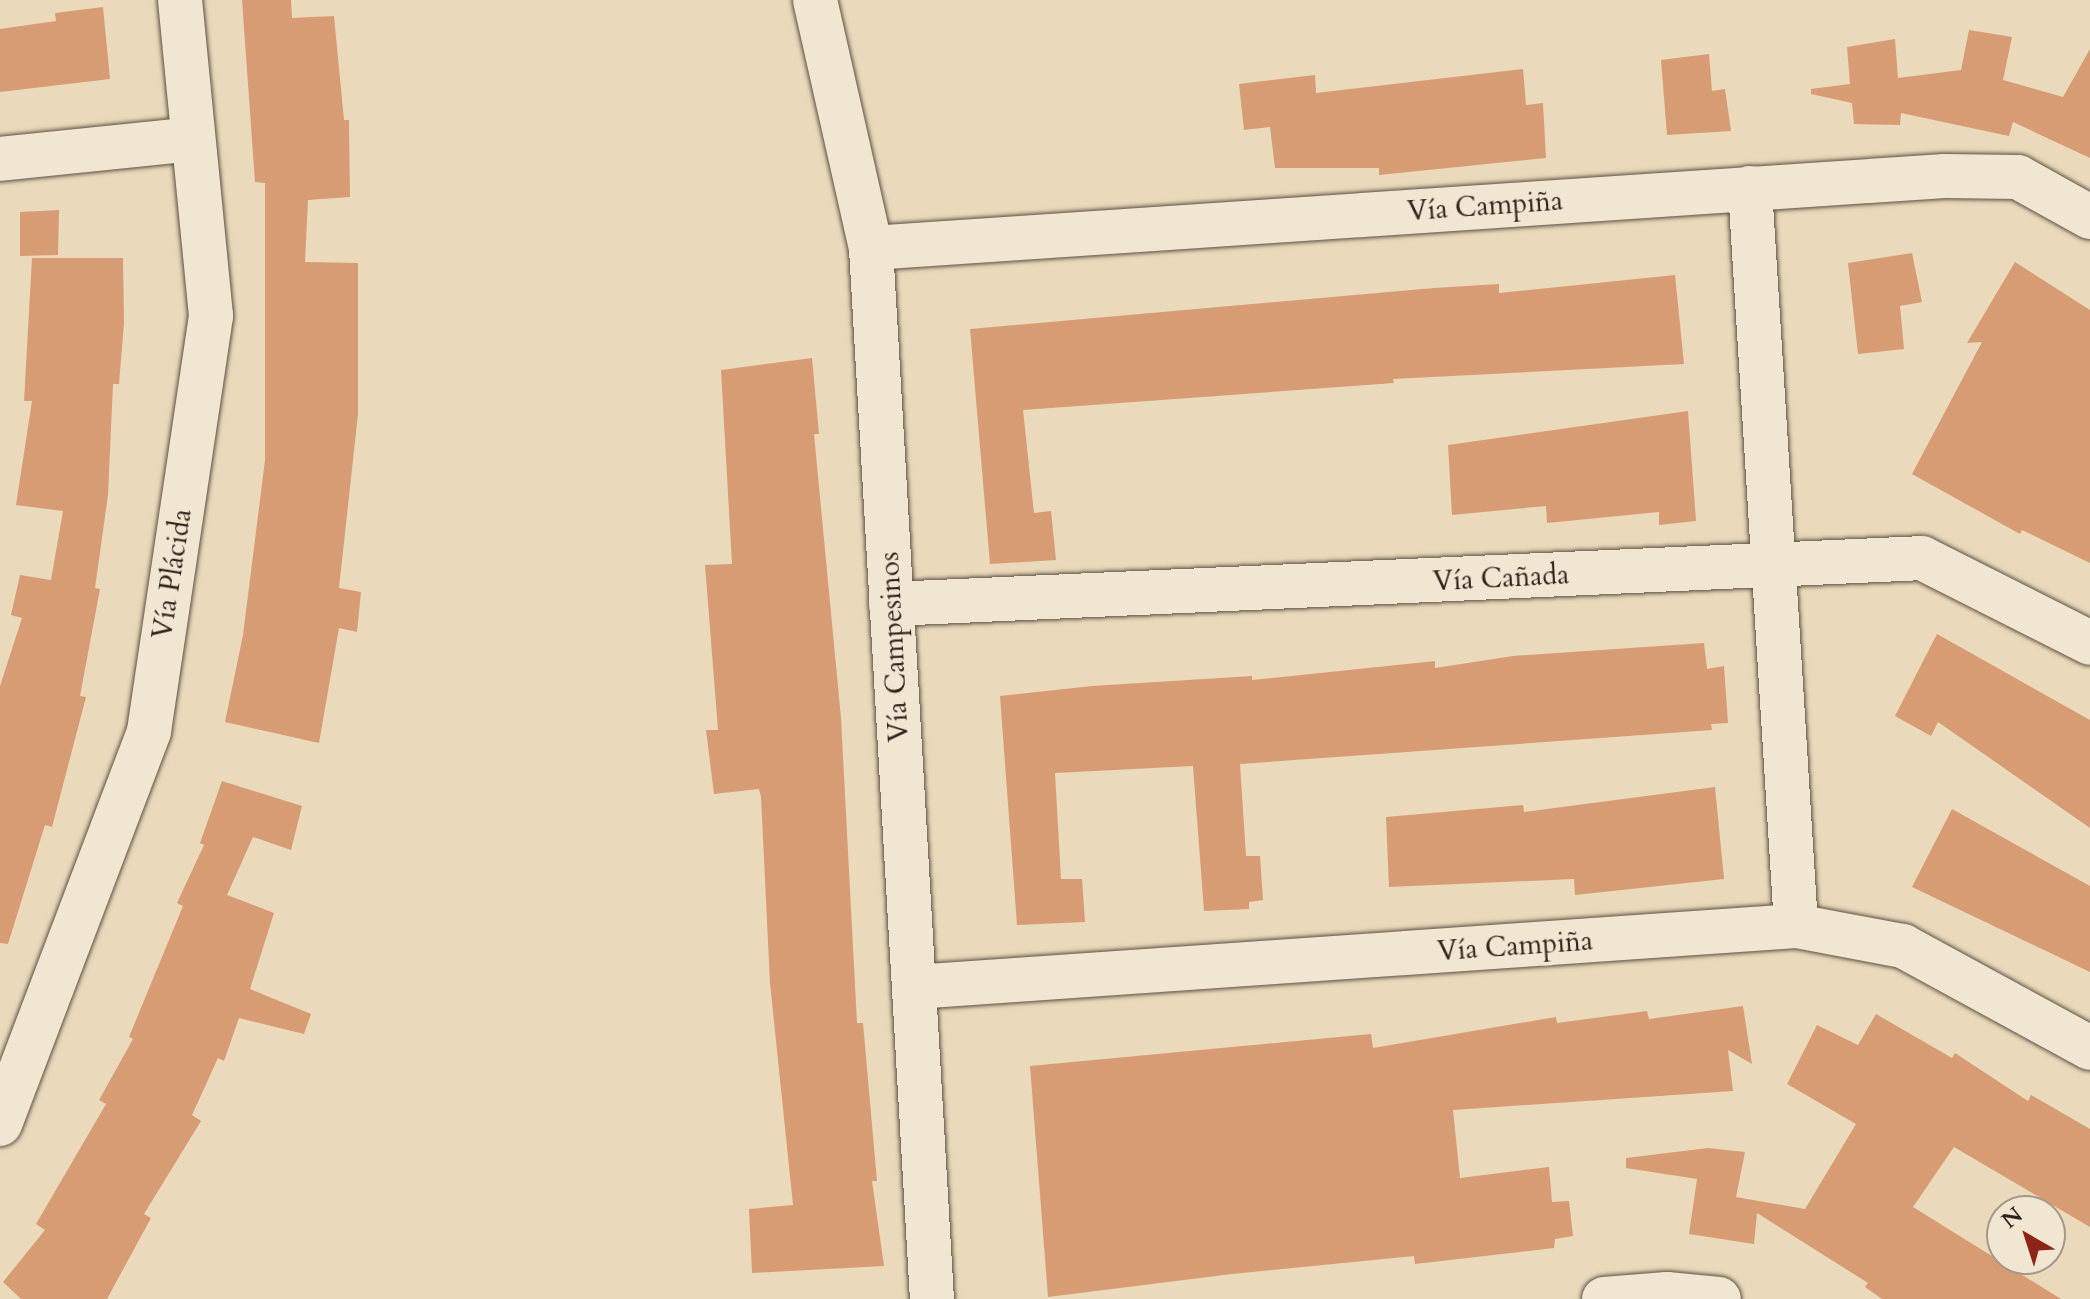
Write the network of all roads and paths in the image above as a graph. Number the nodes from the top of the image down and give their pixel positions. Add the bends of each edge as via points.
1 (180, 0) edge
2 (815, 0) edge
3 (193, 139) junction
4 (0, 159) edge
5 (1750, 188) junction
6 (2090, 217) edge
7 (871, 248) junction
8 (1773, 566) junction
9 (891, 604) junction
10 (2090, 643) edge
11 (1796, 926) junction
12 (914, 987) junction
13 (2090, 1048) edge
14 (0, 1124) edge
15 (932, 1299) edge
16 (1604, 1299) edge
17 (1719, 1299) edge

1 - 3 street, Vía Plácida
2 - 7 street, Vía Campesinos
3 - 4 street
3 - 14 street, Vía Plácida via 211,316 149,731
5 - 6 street, Vía Campiña via 2018,177
5 - 7 street, Vía Campiña
5 - 8 street
7 - 9 street, Vía Campesinos
8 - 9 street, Vía Cañada
8 - 10 street, Vía Cañada via 1922,558
8 - 11 street
9 - 12 street, Vía Campesinos
11 - 12 street, Vía Campiña
11 - 13 street, Vía Campiña via 1903,946
12 - 15 street, Vía Campesinos
16 - 17 street via 1667,1294

